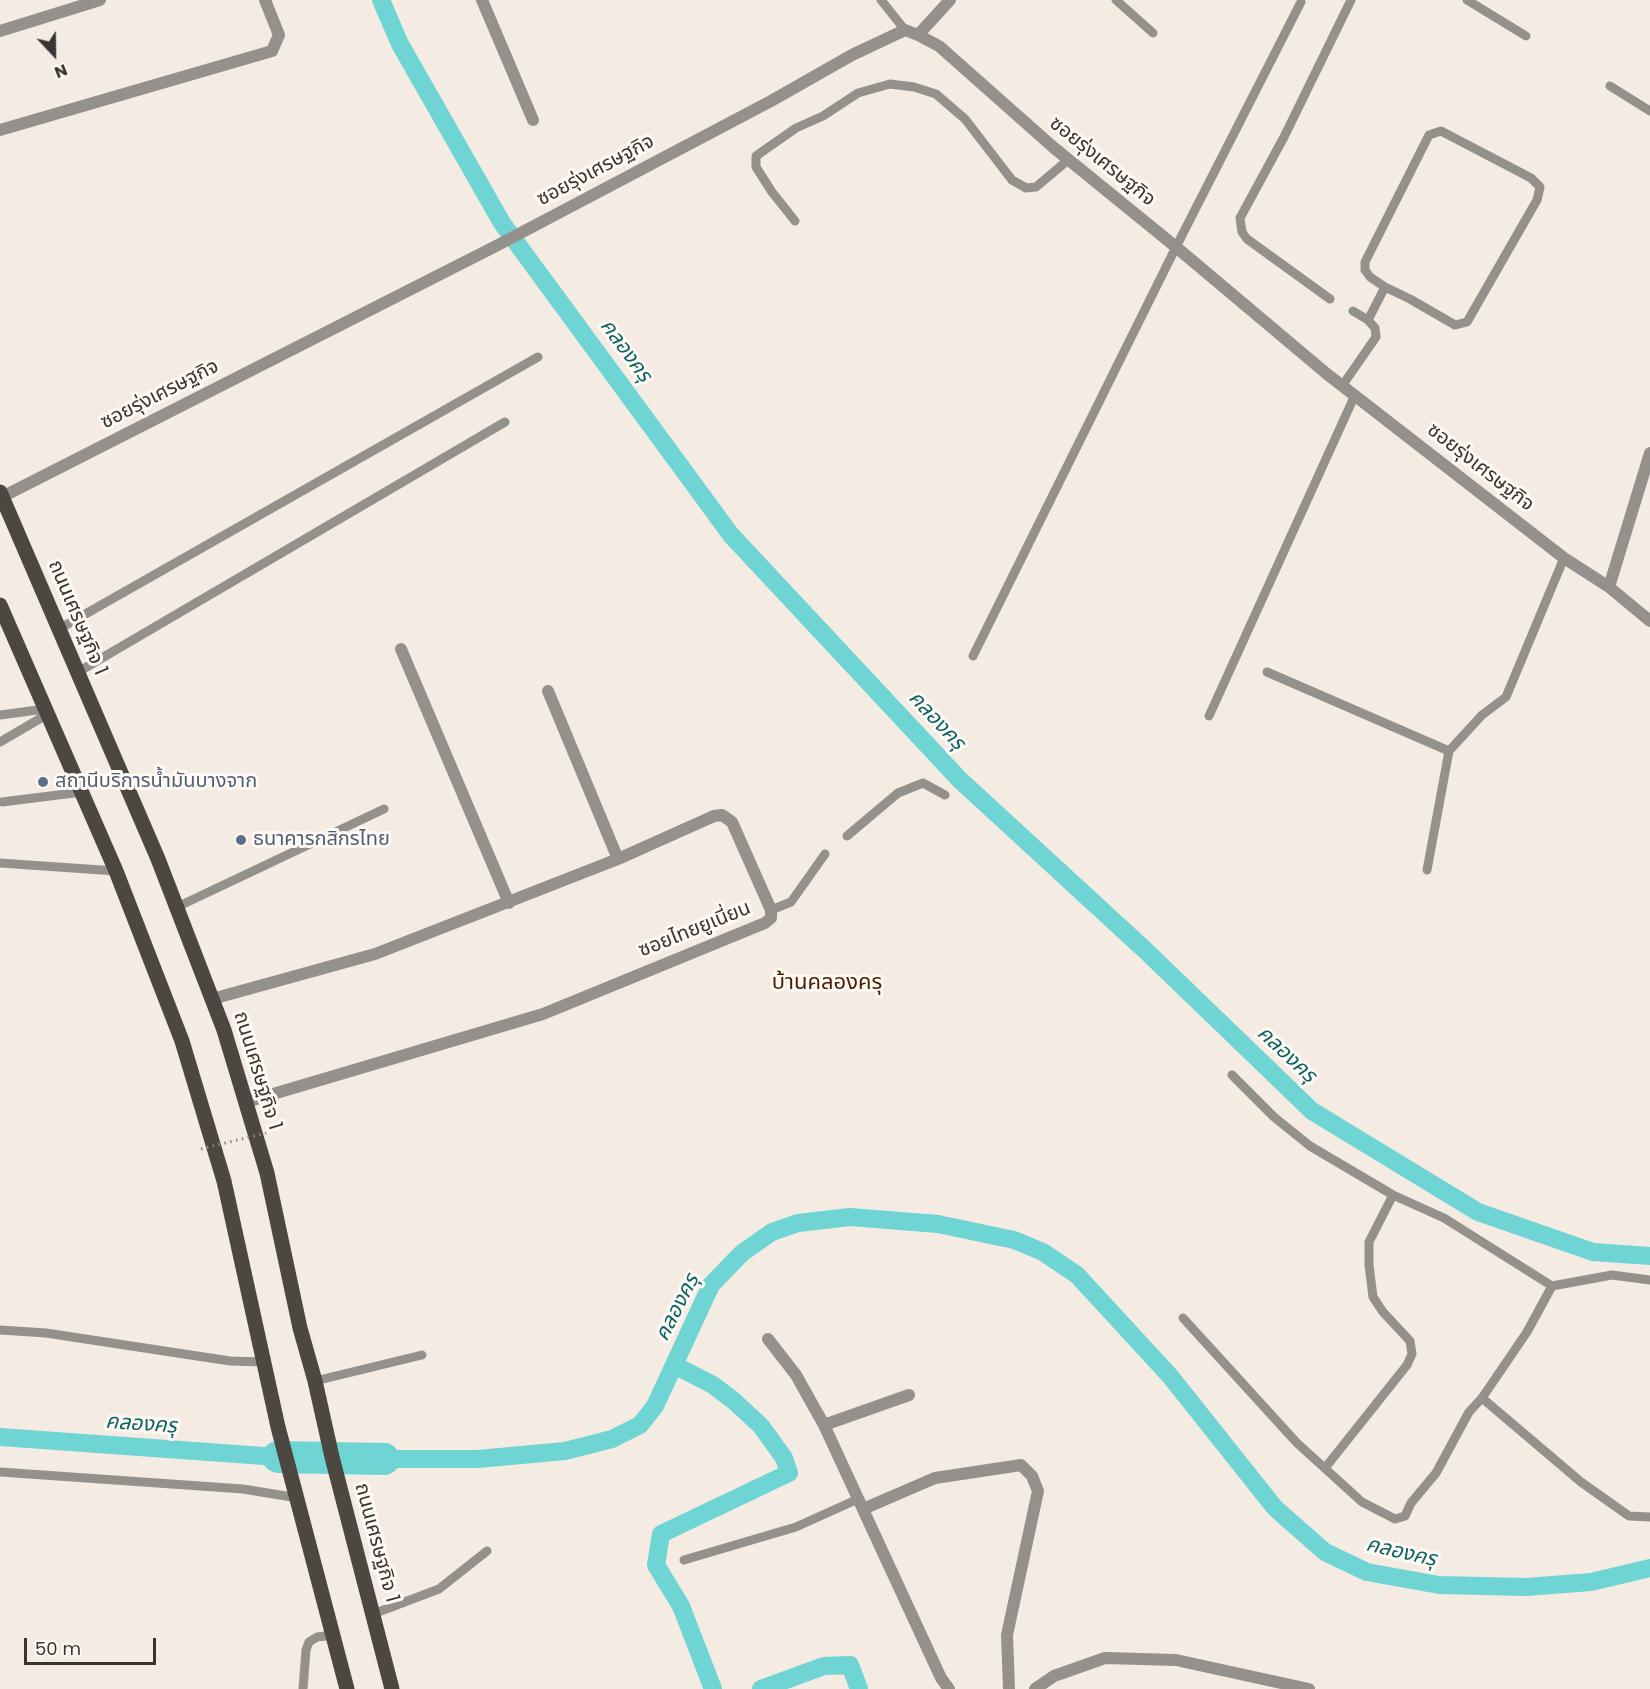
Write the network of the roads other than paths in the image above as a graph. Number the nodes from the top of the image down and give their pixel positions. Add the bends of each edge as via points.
1 (99, 0) edge
2 (266, 0) edge
3 (482, 0) edge
4 (881, 0) edge
5 (950, 0) edge
6 (1116, 0) edge
7 (1351, 0) edge
8 (1467, 0) edge
9 (1301, 2) dead end
10 (905, 30) junction
11 (0, 31) edge
12 (1153, 33) dead end
13 (918, 35) junction
14 (1526, 36) dead end
15 (1610, 86) dead end
16 (1650, 111) edge
17 (533, 120) dead end
18 (0, 130) edge
19 (1068, 160) junction
20 (795, 221) dead end
21 (1176, 247) junction
22 (1384, 287) junction
23 (1330, 299) dead end
24 (1353, 311) dead end
25 (1368, 320) junction
26 (538, 357) dead end
27 (1342, 386) junction
28 (1355, 395) junction
29 (505, 423) dead end
30 (1650, 453) edge
31 (1, 495) edge
32 (1564, 558) junction
33 (1610, 587) junction
34 (0, 605) edge
35 (1650, 621) edge
36 (59, 629) junction
37 (401, 649) dead end
38 (974, 656) dead end
39 (78, 672) junction
40 (1267, 672) dead end
41 (549, 691) dead end
42 (46, 711) junction
43 (0, 714) edge
44 (1209, 716) dead end
45 (0, 742) edge
46 (1449, 751) junction
47 (82, 792) junction
48 (945, 795) dead end
49 (2, 802) dead end
50 (384, 809) dead end
51 (847, 836) dead end
52 (825, 854) dead end
53 (618, 859) junction
54 (0, 863) edge
55 (1426, 870) dead end
56 (117, 871) junction
57 (509, 903) junction
58 (177, 907) junction
59 (771, 910) junction
60 (212, 999) junction
61 (1232, 1075) dead end
62 (246, 1102) junction
63 (1393, 1195) junction
64 (1650, 1280) edge
65 (1552, 1286) junction
66 (1183, 1318) dead end
67 (0, 1330) edge
68 (768, 1339) dead end
69 (422, 1355) dead end
70 (263, 1362) junction
71 (315, 1381) junction
72 (909, 1395) dead end
73 (1482, 1398) junction
74 (824, 1425) junction
75 (1325, 1468) junction
76 (0, 1472) edge
77 (297, 1494) junction
78 (861, 1504) junction
79 (1650, 1517) edge
80 (487, 1551) dead end
81 (684, 1560) dead end
82 (373, 1614) junction
83 (334, 1635) junction
84 (303, 1689) edge
85 (347, 1689) edge
86 (392, 1689) edge
87 (949, 1689) edge
88 (1009, 1689) edge
89 (1035, 1689) edge
90 (1309, 1689) edge

1 - 11 street
2 - 18 street via 279,35 272,51
3 - 17 street
4 - 10 lane
5 - 13 street
6 - 12 lane
7 - 23 lane via 1240,218 1247,239
8 - 14 lane
9 - 21 lane
10 - 13 street, ซอยรุ่งเศรษฐกิจ
10 - 31 street, ซอยรุ่งเศรษฐกิจ via 496,246
13 - 19 street, ซอยรุ่งเศรษฐกิจ via 939,46
15 - 16 lane
19 - 20 lane via 1036,187 1026,188 1012,180 965,119 936,94 890,84 858,93 756,156 756,167
19 - 21 street, ซอยรุ่งเศรษฐกิจ
21 - 27 street, ซอยรุ่งเศรษฐกิจ
21 - 38 lane
22 - 22 lane via 1370,278 1365,262 1429,135 1441,131 1531,178 1540,187 1537,200 1467,322 1455,325
22 - 25 lane
24 - 25 lane
25 - 27 lane via 1376,337
26 - 36 lane
27 - 28 street, ซอยรุ่งเศรษฐกิจ
28 - 32 street, ซอยรุ่งเศรษฐกิจ
28 - 44 lane
29 - 39 lane
30 - 33 street
31 - 36 main road, ถนนเศรษฐกิจ 1
32 - 33 street, ซอยรุ่งเศรษฐกิจ
32 - 46 lane via 1506,697 1482,715
33 - 35 street, ซอยรุ่งเศรษฐกิจ
34 - 42 main road
36 - 39 main road, ถนนเศรษฐกิจ 1
37 - 57 street
39 - 58 main road, ถนนเศรษฐกิจ 1
40 - 46 lane
41 - 53 street
42 - 43 lane
42 - 45 lane
42 - 47 main road
46 - 55 lane
47 - 49 lane
47 - 56 main road
48 - 51 lane via 923,783 898,793
50 - 58 lane
52 - 59 lane via 791,902
53 - 57 street, ซอยไทยยูเนี่ยน
53 - 59 street, ซอยไทยยูเนี่ยน via 722,815 732,822
54 - 56 lane
56 - 70 main road via 182,1041 224,1181
57 - 60 street, ซอยไทยยูเนี่ยน via 375,954
58 - 60 main road, ถนนเศรษฐกิจ 1
59 - 62 street, ซอยไทยยูเนี่ยน via 771,918 765,923 543,1014
60 - 62 main road, ถนนเศรษฐกิจ 1
61 - 63 lane via 1310,1146
62 - 71 main road, ถนนเศรษฐกิจ 1 via 267,1173
63 - 65 lane via 1444,1218
63 - 75 lane via 1370,1242 1369,1266 1373,1297 1410,1341 1412,1354
64 - 65 lane via 1612,1275
65 - 73 lane via 1527,1332
66 - 75 lane via 1297,1443
67 - 70 lane via 46,1333 230,1362
68 - 74 street via 796,1375
69 - 71 lane
70 - 77 main road
71 - 82 main road, ถนนเศรษฐกิจ 1
72 - 74 street
73 - 75 lane via 1469,1412 1436,1473 1405,1516 1395,1519 1362,1502
73 - 79 lane via 1581,1482 1629,1516
74 - 78 street
76 - 77 lane
77 - 83 main road
78 - 81 lane
78 - 87 street
78 - 88 street via 935,1478 1021,1465 1032,1476 1038,1491 1007,1635
80 - 82 lane via 439,1588
82 - 86 main road, ถนนเศรษฐกิจ 1
83 - 84 lane via 309,1642
83 - 85 main road
89 - 90 street via 1054,1676 1105,1658 1176,1660

